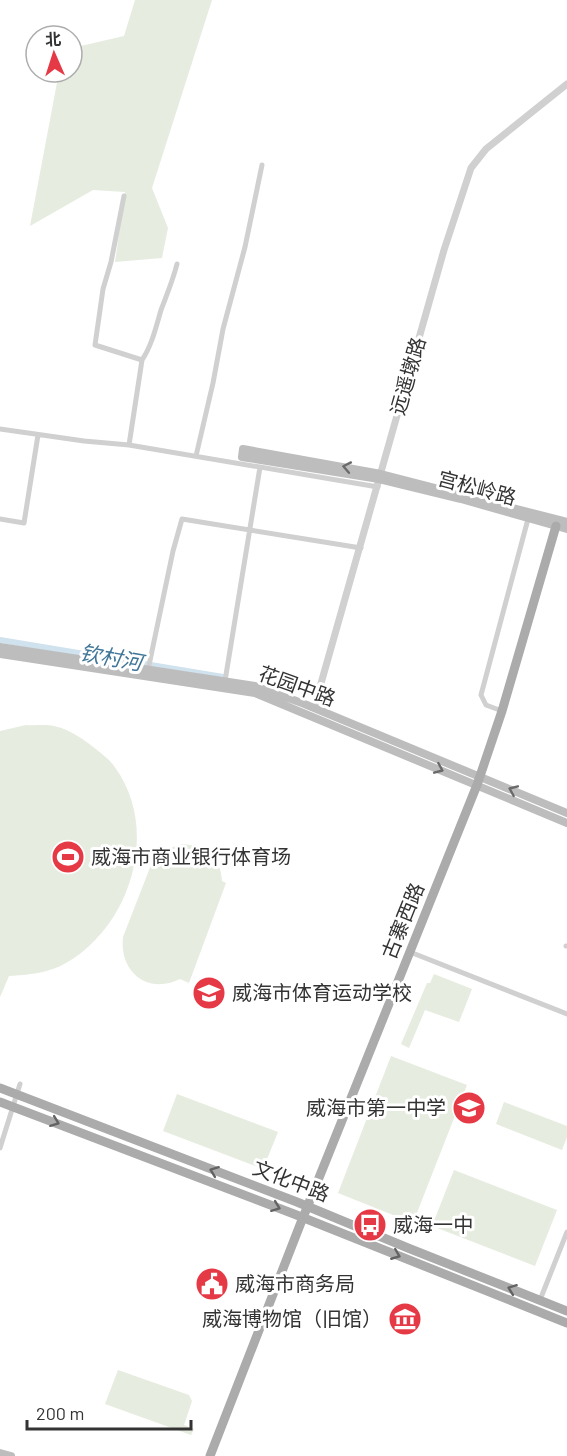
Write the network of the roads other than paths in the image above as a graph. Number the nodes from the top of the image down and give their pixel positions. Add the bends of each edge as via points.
1 (567, 84) edge
2 (262, 165) dead end
3 (124, 196) dead end
4 (177, 264) dead end
5 (142, 360) junction
6 (0, 429) edge
7 (38, 435) junction
8 (129, 445) junction
9 (196, 456) junction
10 (260, 467) junction
11 (379, 480) junction
12 (0, 519) edge
13 (528, 519) junction
14 (567, 522) edge
15 (556, 526) junction
16 (567, 529) edge
17 (250, 531) junction
18 (361, 548) junction
19 (0, 647) edge
20 (0, 654) edge
21 (149, 666) junction
22 (225, 681) junction
23 (314, 708) junction
24 (502, 711) junction
25 (479, 781) junction
26 (567, 813) edge
27 (567, 823) edge
28 (410, 952) junction
29 (567, 1014) edge
30 (20, 1084) dead end
31 (0, 1088) edge
32 (16, 1095) junction
33 (0, 1102) edge
34 (12, 1106) junction
35 (0, 1149) edge
36 (307, 1207) junction
37 (303, 1218) junction
38 (567, 1232) edge
39 (540, 1300) junction
40 (567, 1311) edge
41 (567, 1323) edge
42 (0, 1453) edge
43 (11, 1456) edge
44 (210, 1456) edge

1 - 11 street, 远遥墩路 via 486,149 471,168
2 - 9 street
3 - 5 street via 95,345
4 - 5 street
5 - 8 street
6 - 7 street
7 - 8 street
7 - 12 street via 24,523
8 - 9 street
9 - 10 street
10 - 11 street
10 - 17 street
11 -> 11 main road via 243,449 242,457
11 - 13 main road, 宫松岭路
11 - 14 main road
11 - 18 street, 远遥墩路
13 - 15 main road, 宫松岭路
13 - 24 street via 481,695 486,705
15 - 16 main road, 宫松岭路
15 - 24 main road, 古寨西路
17 - 18 street
17 - 21 street via 182,519
17 - 22 street
18 - 23 street, 远遥墩路
19 - 21 main road, 花园中路
20 -> 25 main road via 255,693
21 - 22 main road, 花园中路
22 - 23 main road, 花园中路 via 255,686
23 - 25 main road, 花园中路
24 - 25 main road, 古寨西路
26 -> 25 main road, 花园中路
25 - 27 main road
25 - 28 main road, 古寨西路
28 - 29 street
28 - 36 main road, 古寨西路
30 - 32 street
31 - 32 main road, 文化中路
32 - 34 street
36 -> 32 main road, 文化中路
33 - 34 main road, 文化中路
34 - 35 street
34 -> 37 main road, 文化中路
36 - 37 main road, 古寨西路
39 -> 36 main road, 文化中路
37 -> 41 main road, 文化中路
37 - 44 main road, 古寨西路
38 - 39 street
39 - 40 main road, 文化中路
42 - 43 main road

